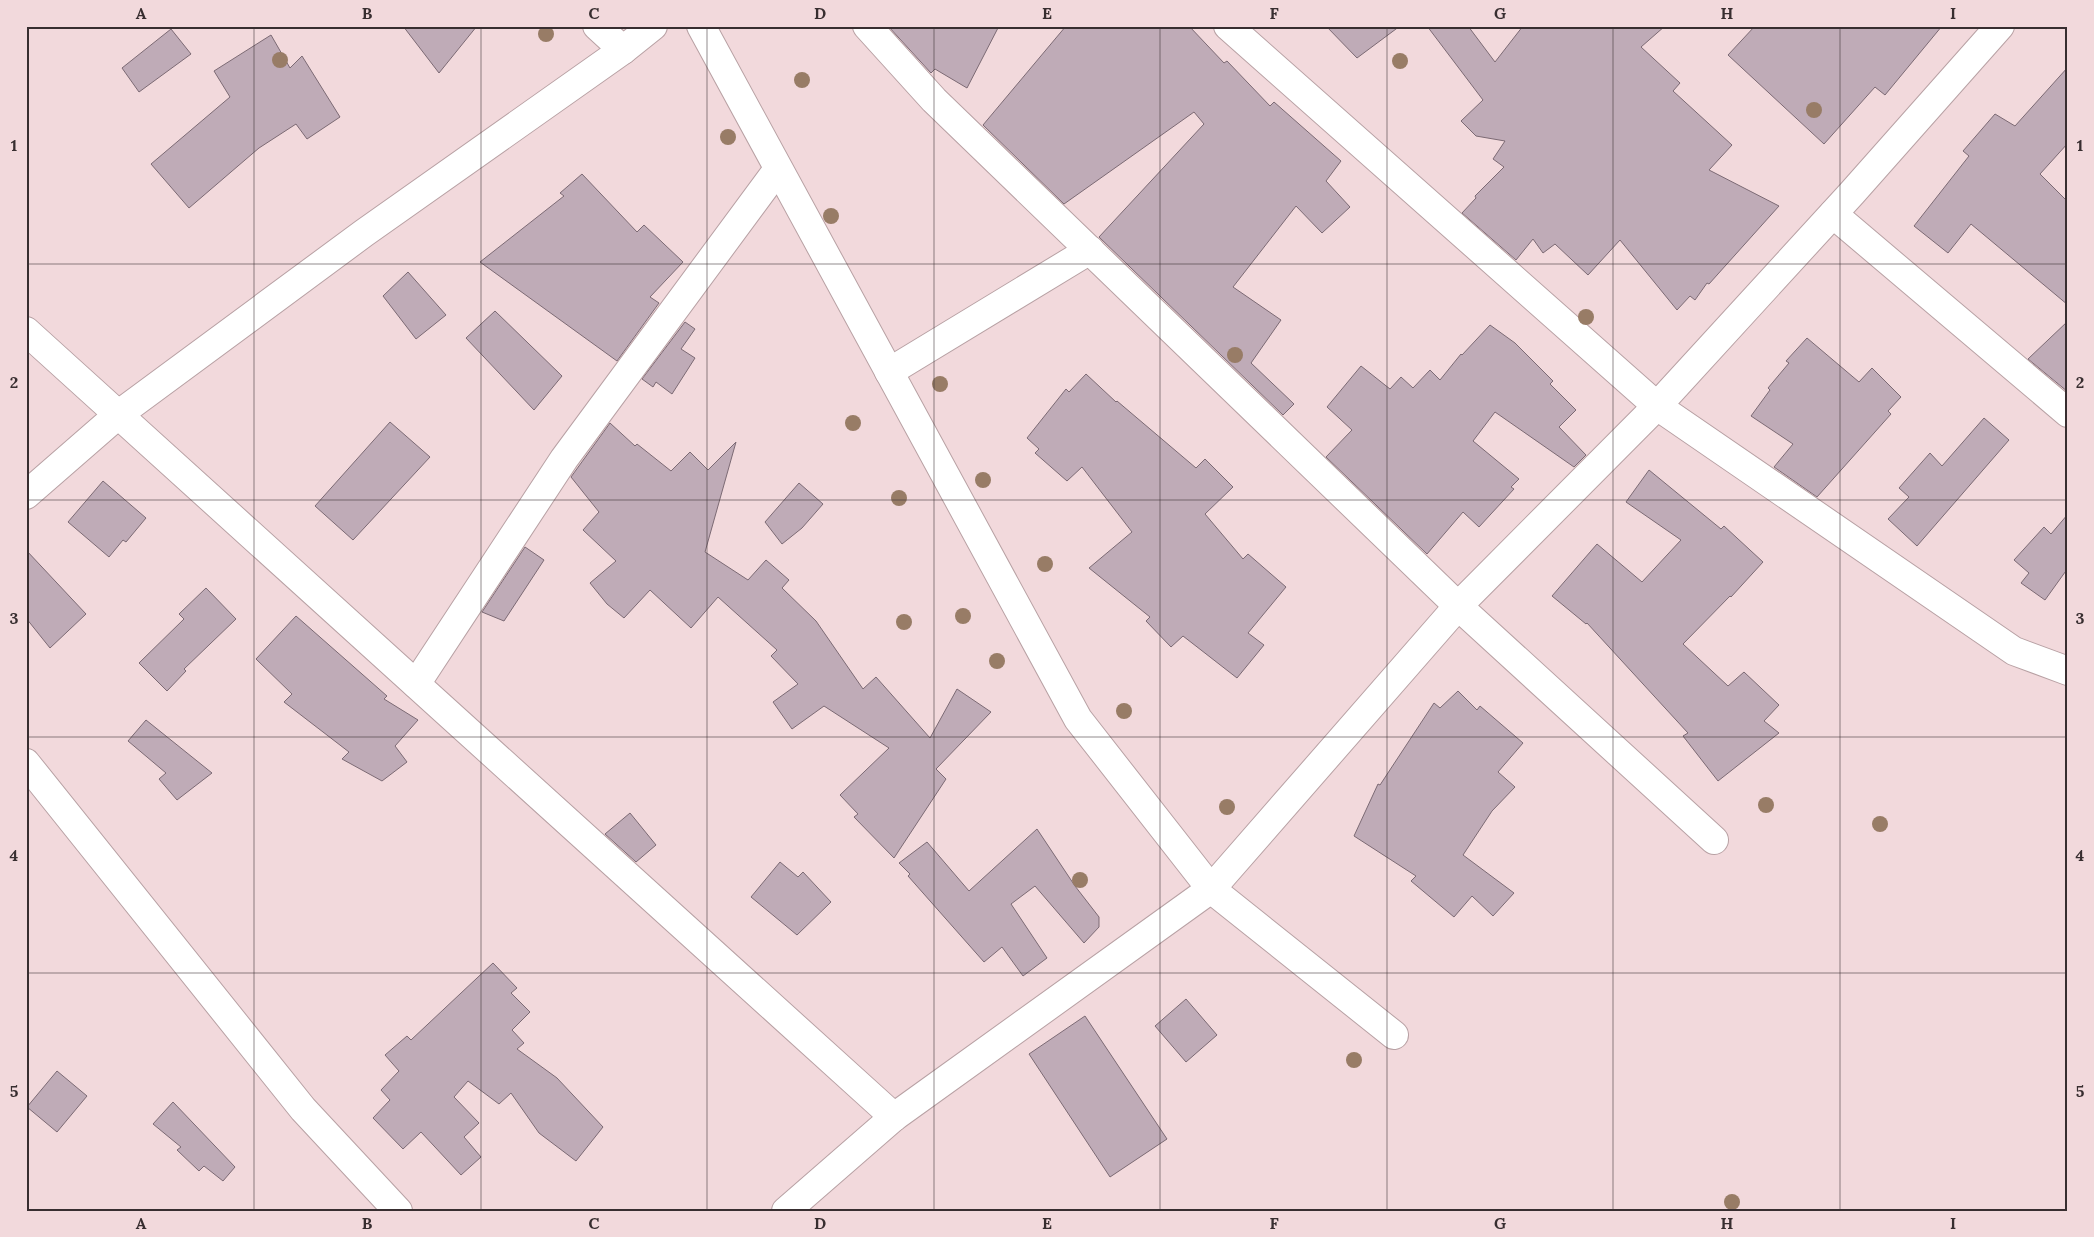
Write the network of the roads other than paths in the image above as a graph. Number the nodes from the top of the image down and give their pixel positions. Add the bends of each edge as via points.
1 (597, 26) edge
2 (653, 26) edge
3 (701, 26) edge
4 (867, 26) edge
5 (1228, 26) edge
6 (2000, 26) edge
7 (623, 50) junction
8 (778, 168) junction
9 (1833, 214) junction
10 (1090, 250) junction
11 (26, 331) edge
12 (888, 372) junction
13 (1657, 406) junction
14 (2068, 413) edge
15 (119, 414) junction
16 (26, 494) edge
17 (1458, 606) junction
18 (2068, 671) edge
19 (416, 684) junction
20 (26, 763) edge
21 (1714, 840) dead end
22 (1211, 889) junction
23 (1394, 1035) dead end
24 (894, 1117) junction
25 (398, 1211) edge
26 (786, 1211) edge

1 - 7 street
2 - 7 street
3 - 8 street
4 - 10 street via 934,100
5 - 13 street
6 - 9 street
7 - 15 street via 364,233
8 - 12 street
8 - 19 street via 564,459
9 - 13 street
9 - 14 street
10 - 12 street
10 - 17 street
11 - 15 street
12 - 22 street via 1078,719
13 - 17 street
13 - 18 street via 2014,652
15 - 16 street
15 - 19 street
17 - 21 street
17 - 22 street
19 - 24 street
20 - 25 street via 303,1109
22 - 23 street
22 - 24 street
24 - 26 street

